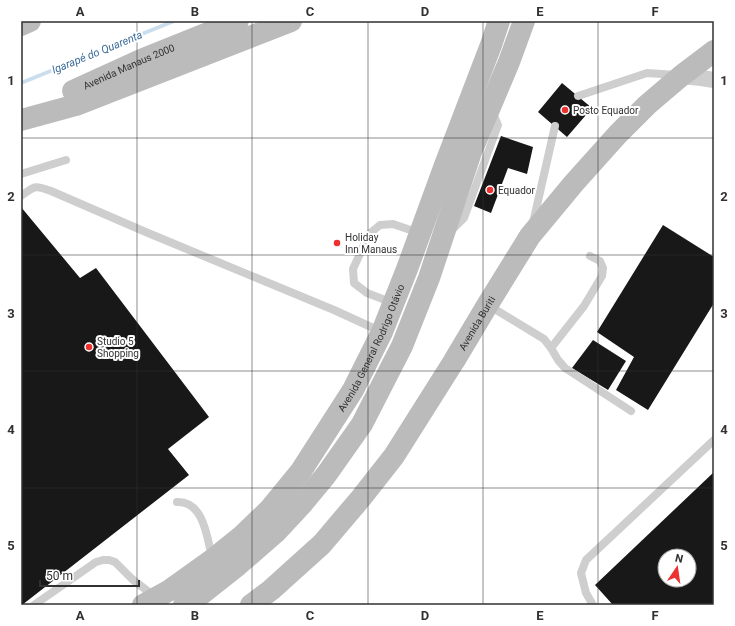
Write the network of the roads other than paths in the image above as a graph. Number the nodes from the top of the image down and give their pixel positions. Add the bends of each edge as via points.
1 (30, 21) edge
2 (238, 21) edge
3 (291, 21) edge
4 (499, 21) edge
5 (525, 23) edge
6 (21, 25) edge
7 (714, 51) edge
8 (681, 76) junction
9 (714, 80) edge
10 (578, 96) dead end
11 (21, 115) edge
12 (21, 120) edge
13 (555, 126) dead end
14 (66, 160) dead end
15 (21, 174) edge
16 (21, 196) edge
17 (420, 234) junction
18 (530, 236) junction
19 (590, 256) dead end
20 (394, 303) junction
21 (488, 304) junction
22 (382, 332) junction
23 (551, 348) junction
24 (631, 411) dead end
25 (714, 440) edge
26 (177, 502) dead end
27 (212, 560) junction
28 (150, 601) edge
29 (34, 605) edge
30 (184, 605) edge
31 (251, 605) edge
32 (593, 605) edge

1 - 6 main road
2 - 11 main road, Avenida Manaus 2000 via 141,60
3 - 12 main road via 76,105
4 - 17 main road, Avenida General Rodrigo Otávio
5 - 30 main road via 471,152 429,278 402,346 362,424 326,475 276,532 200,596
7 - 8 main road, Avenida Buriti
8 - 9 street
8 - 10 lane via 647,73
8 - 18 main road, Avenida Buriti via 618,134
13 - 18 lane
14 - 15 lane
16 - 22 lane via 31,188 40,187 51,191
17 - 20 main road, Avenida General Rodrigo Otávio
17 - 20 lane via 393,224 380,225 370,234 353,268 354,283 367,293
18 - 21 main road, Avenida Buriti
19 - 23 lane via 600,261 603,268 602,276 584,306
20 - 22 main road, Avenida General Rodrigo Otávio
21 - 23 lane via 544,339
21 - 31 main road, Avenida Buriti via 390,462 322,544
22 - 27 main road, Avenida General Rodrigo Otávio via 353,390 301,471 270,509
23 - 24 lane via 565,368
25 - 32 lane via 586,560 581,573 586,593
26 - 27 lane via 188,504 200,515
27 - 28 main road, Avenida General Rodrigo Otávio
28 - 29 lane via 115,562 103,560 96,562

